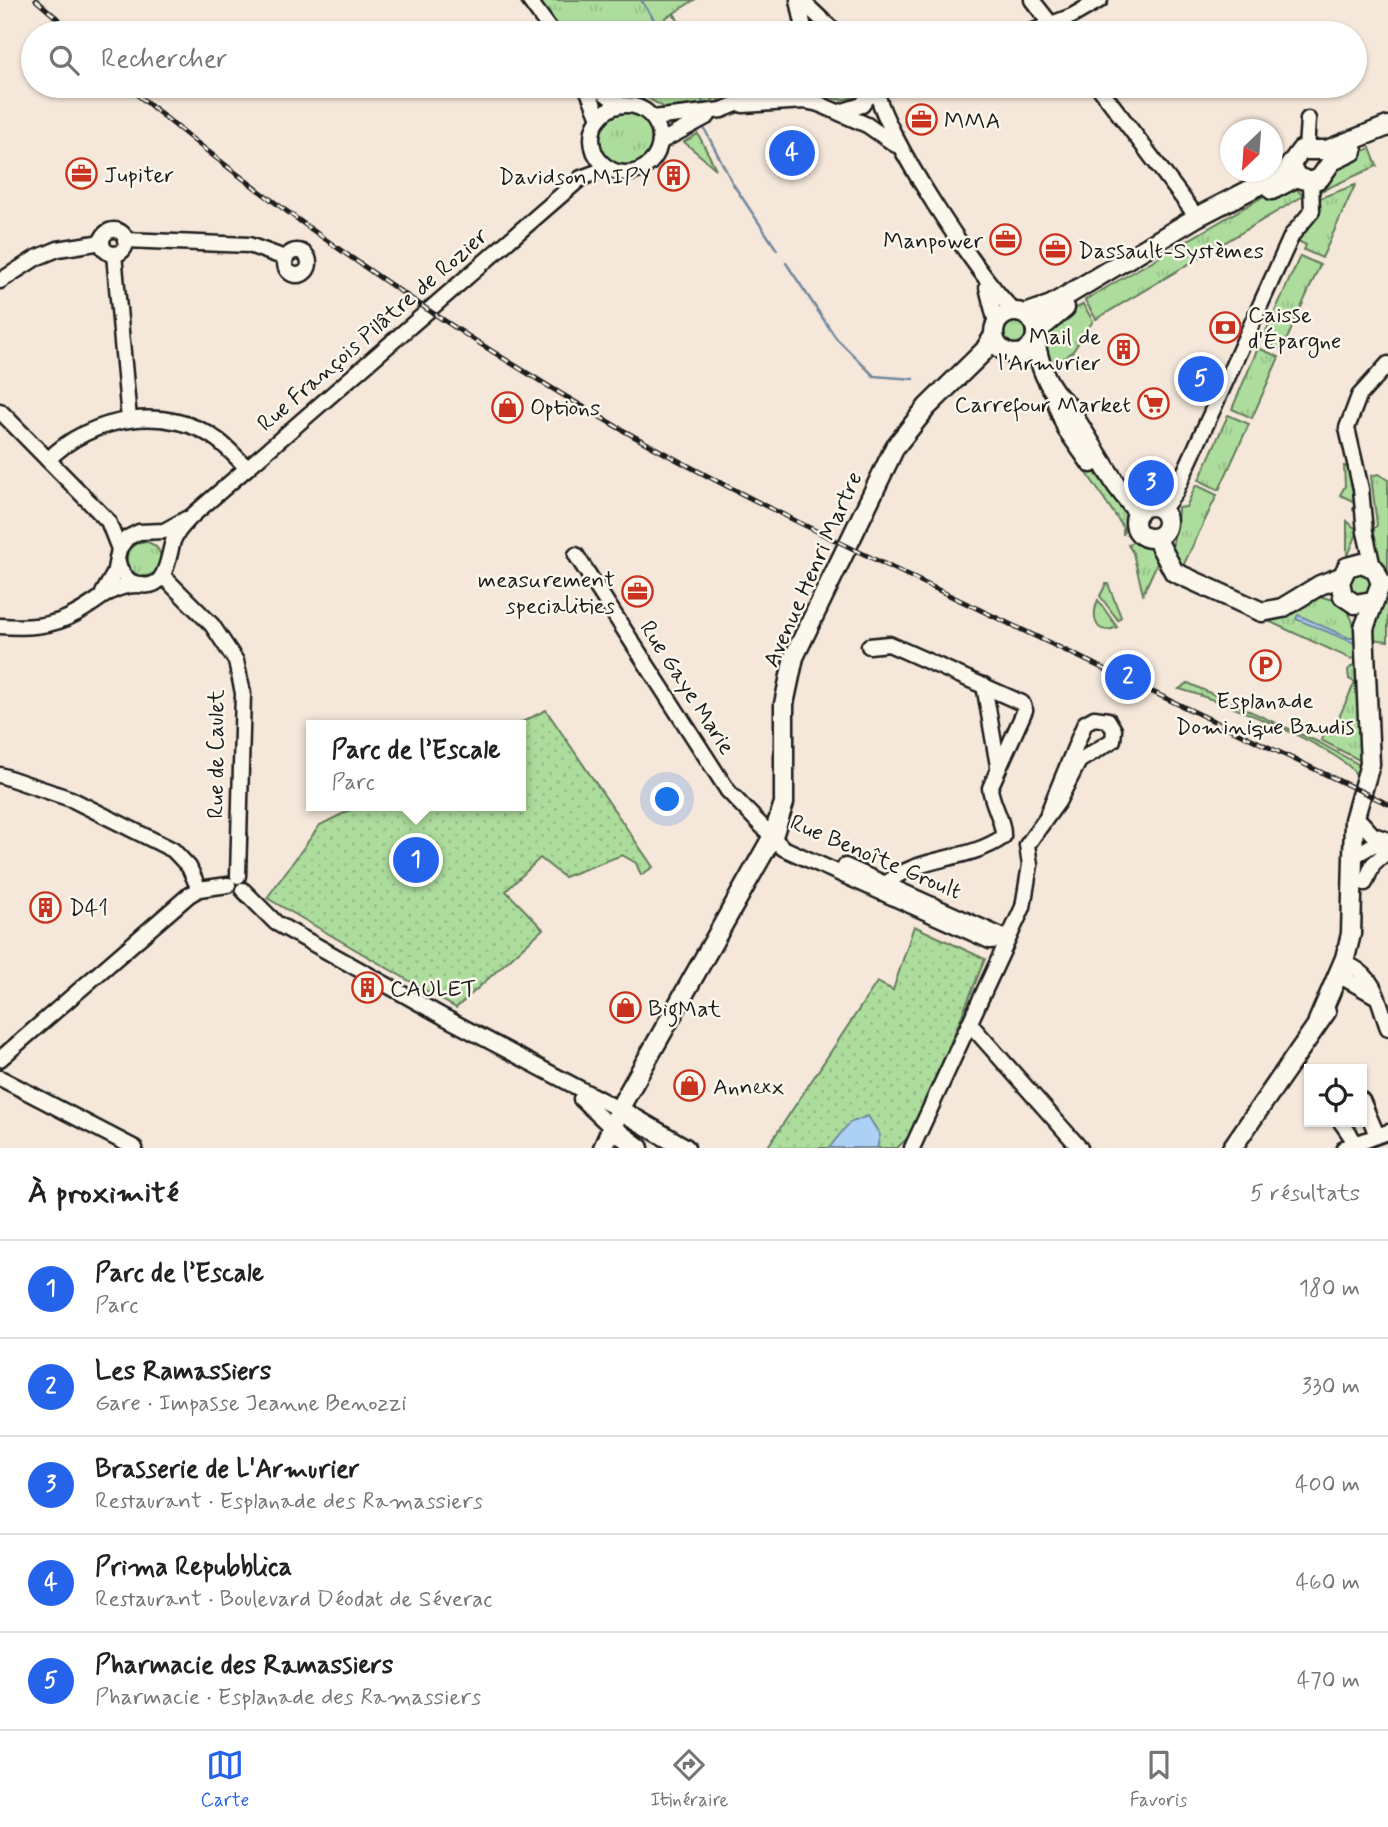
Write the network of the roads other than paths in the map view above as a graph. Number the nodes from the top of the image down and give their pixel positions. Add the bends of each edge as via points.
1 (530, 0) edge
2 (799, 0) edge
3 (1032, 0) edge
4 (1100, 0) edge
5 (545, 21) edge
6 (803, 21) edge
7 (823, 21) edge
8 (1049, 21) edge
9 (1067, 21) edge
10 (591, 98) edge
11 (611, 98) edge
12 (753, 98) edge
13 (815, 98) edge
14 (868, 98) edge
15 (878, 98) edge
16 (1107, 98) edge
17 (819, 104) junction
18 (621, 105) junction
19 (738, 105) junction
20 (722, 110) junction
21 (841, 112) junction
22 (599, 118) junction
23 (653, 118) junction
24 (1308, 119) dead end
25 (1388, 126) edge
26 (1388, 135) edge
27 (660, 142) junction
28 (900, 148) junction
29 (594, 151) junction
30 (1304, 164) junction
31 (608, 168) junction
32 (581, 178) junction
33 (1197, 217) junction
34 (125, 240) junction
35 (102, 242) junction
36 (114, 254) junction
37 (285, 258) dead end
38 (981, 270) junction
39 (0, 281) edge
40 (1020, 313) junction
41 (995, 330) junction
42 (1035, 337) junction
43 (1011, 354) junction
44 (1388, 364) edge
45 (1045, 379) junction
46 (953, 382) junction
47 (0, 411) edge
48 (129, 419) junction
49 (48, 460) junction
50 (247, 468) junction
51 (1162, 511) junction
52 (1138, 513) junction
53 (193, 514) junction
54 (108, 521) junction
55 (141, 532) junction
56 (1365, 532) junction
57 (1156, 538) junction
58 (118, 554) junction
59 (576, 555) dead end
60 (170, 556) junction
61 (1346, 571) junction
62 (1379, 572) edge
63 (163, 576) junction
64 (141, 585) junction
65 (1309, 591) junction
66 (103, 593) junction
67 (1380, 594) edge
68 (1347, 598) junction
69 (0, 625) edge
70 (1364, 637) junction
71 (869, 646) dead end
72 (984, 685) junction
73 (998, 766) junction
74 (0, 775) edge
75 (1361, 794) junction
76 (1048, 813) junction
77 (1361, 822) junction
78 (773, 836) junction
79 (1388, 845) edge
80 (1361, 855) junction
81 (233, 881) junction
82 (1366, 883) junction
83 (886, 884) junction
84 (198, 889) junction
85 (1008, 939) junction
86 (990, 942) junction
87 (999, 958) junction
88 (1346, 972) junction
89 (970, 1024) junction
90 (1388, 1028) edge
91 (0, 1059) edge
92 (551, 1073) junction
93 (0, 1078) edge
94 (623, 1103) junction
95 (1367, 1108) edge
96 (1343, 1127) edge
97 (612, 1128) junction
98 (1383, 1134) edge
99 (1350, 1145) edge
100 (135, 1148) edge
101 (603, 1148) edge
102 (639, 1148) edge
103 (664, 1148) edge
104 (685, 1148) edge
105 (912, 1148) edge
106 (1080, 1148) edge
107 (1231, 1148) edge

1 - 5 street
2 - 6 street
2 - 7 street
3 - 8 street
4 - 9 street
10 - 22 street
11 - 18 street
12 - 19 street
13 - 17 street
14 - 21 street via 863,105
15 - 28 street
16 - 33 street
17 - 19 street
17 - 21 street
18 - 22 street
18 - 23 street via 642,108
19 - 20 street
20 - 23 street
20 - 27 street
21 - 28 street
22 - 29 street via 592,131
23 - 27 street
24 - 30 street
25 - 30 main road
26 - 30 main road via 1338,158 1320,178
27 - 31 street via 653,159 639,170 626,173
28 - 38 street
29 - 31 street
29 - 32 street, Rue François Pilâtre de Rozier
30 - 33 main road
30 - 42 main road via 1057,313
30 - 51 street via 1312,211 1292,235 1175,494
31 - 32 street, Rue François Pilâtre de Rozier
32 - 50 street, Rue François Pilâtre de Rozier
33 - 40 main road via 1051,306
34 - 35 street via 113,230
34 - 36 street via 123,249
34 - 37 street via 249,245
35 - 36 street via 106,251
35 - 39 street via 58,249
36 - 48 street
38 - 40 street
38 - 41 street via 994,305
40 - 41 main road via 1004,314
40 - 42 main road via 1033,322
41 - 43 main road via 998,347
41 - 46 main road, Avenue Henri Martre via 984,351
42 - 43 main road via 1029,350
42 - 45 main road
43 - 45 main road
43 - 46 main road, Avenue Henri Martre via 990,359
44 - 56 street via 1359,396 1348,423 1362,488
45 - 52 main road
46 - 78 main road, Avenue Henri Martre via 926,407 895,447 794,657 784,704 784,803
47 - 49 street
48 - 49 street via 77,436
48 - 50 street via 195,428 219,440
49 - 54 street
50 - 53 street, Rue François Pilâtre de Rozier
51 - 52 main road via 1148,507
51 - 57 main road via 1165,529
52 - 57 main road via 1137,531 1143,537
53 - 55 street, Rue François Pilâtre de Rozier via 164,531
53 - 60 street, Rue François Pilâtre de Rozier via 174,538
54 - 55 street
54 - 58 street
55 - 58 street via 127,538
55 - 60 street via 164,542
56 - 61 street
56 - 62 street
57 - 65 main road via 1174,572 1253,609 1277,610
58 - 64 street via 124,576
58 - 66 street
59 - 78 street, Rue Gaye Marie via 728,791
60 - 63 street
61 - 62 main road via 1362,563
61 - 65 main road
61 - 68 main road
62 - 67 main road
63 - 64 street
63 - 81 street, Rue de Caulet via 212,625 236,662 243,693
64 - 66 street via 123,585
65 - 68 main road
66 - 69 street via 60,621 40,626
67 - 68 main road via 1361,604
67 - 70 main road
68 - 70 main road
70 - 75 main road via 1370,752
71 - 72 street via 889,644
72 - 73 street
72 - 73 street via 1022,703 1025,710
73 - 83 street via 990,788 1003,837 990,846 901,871
74 - 84 street via 71,799 173,850 189,867
75 - 77 main road
75 - 80 main road via 1354,820
76 - 76 street via 1079,761 1113,740 1108,720 1094,718 1084,723
76 - 85 street via 1027,845 1030,865 1023,907
77 - 79 street
77 - 80 main road
78 - 83 street, Rue Benoîte Groult
78 - 86 street, Rue Benoîte Groult via 793,853
78 - 94 main road, Avenue Henri Martre
79 - 80 street
79 - 82 street
80 - 82 main road
80 - 88 main road
81 - 84 street
81 - 92 street via 234,893 243,890 276,923
82 - 88 main road via 1362,927
83 - 85 street, Rue Benoîte Groult
84 - 91 street
85 - 86 street
85 - 87 street
86 - 87 street
87 - 89 street
88 - 90 street via 1378,998
88 - 107 main road
89 - 105 street
89 - 106 street
92 - 94 street
92 - 97 street
93 - 100 street
94 - 97 main road, Avenue Henri Martre
94 - 104 main road
95 - 98 street
96 - 99 street
97 - 101 main road, Avenue Henri Martre
97 - 102 main road
97 - 103 main road via 636,1132
98 - 99 street

